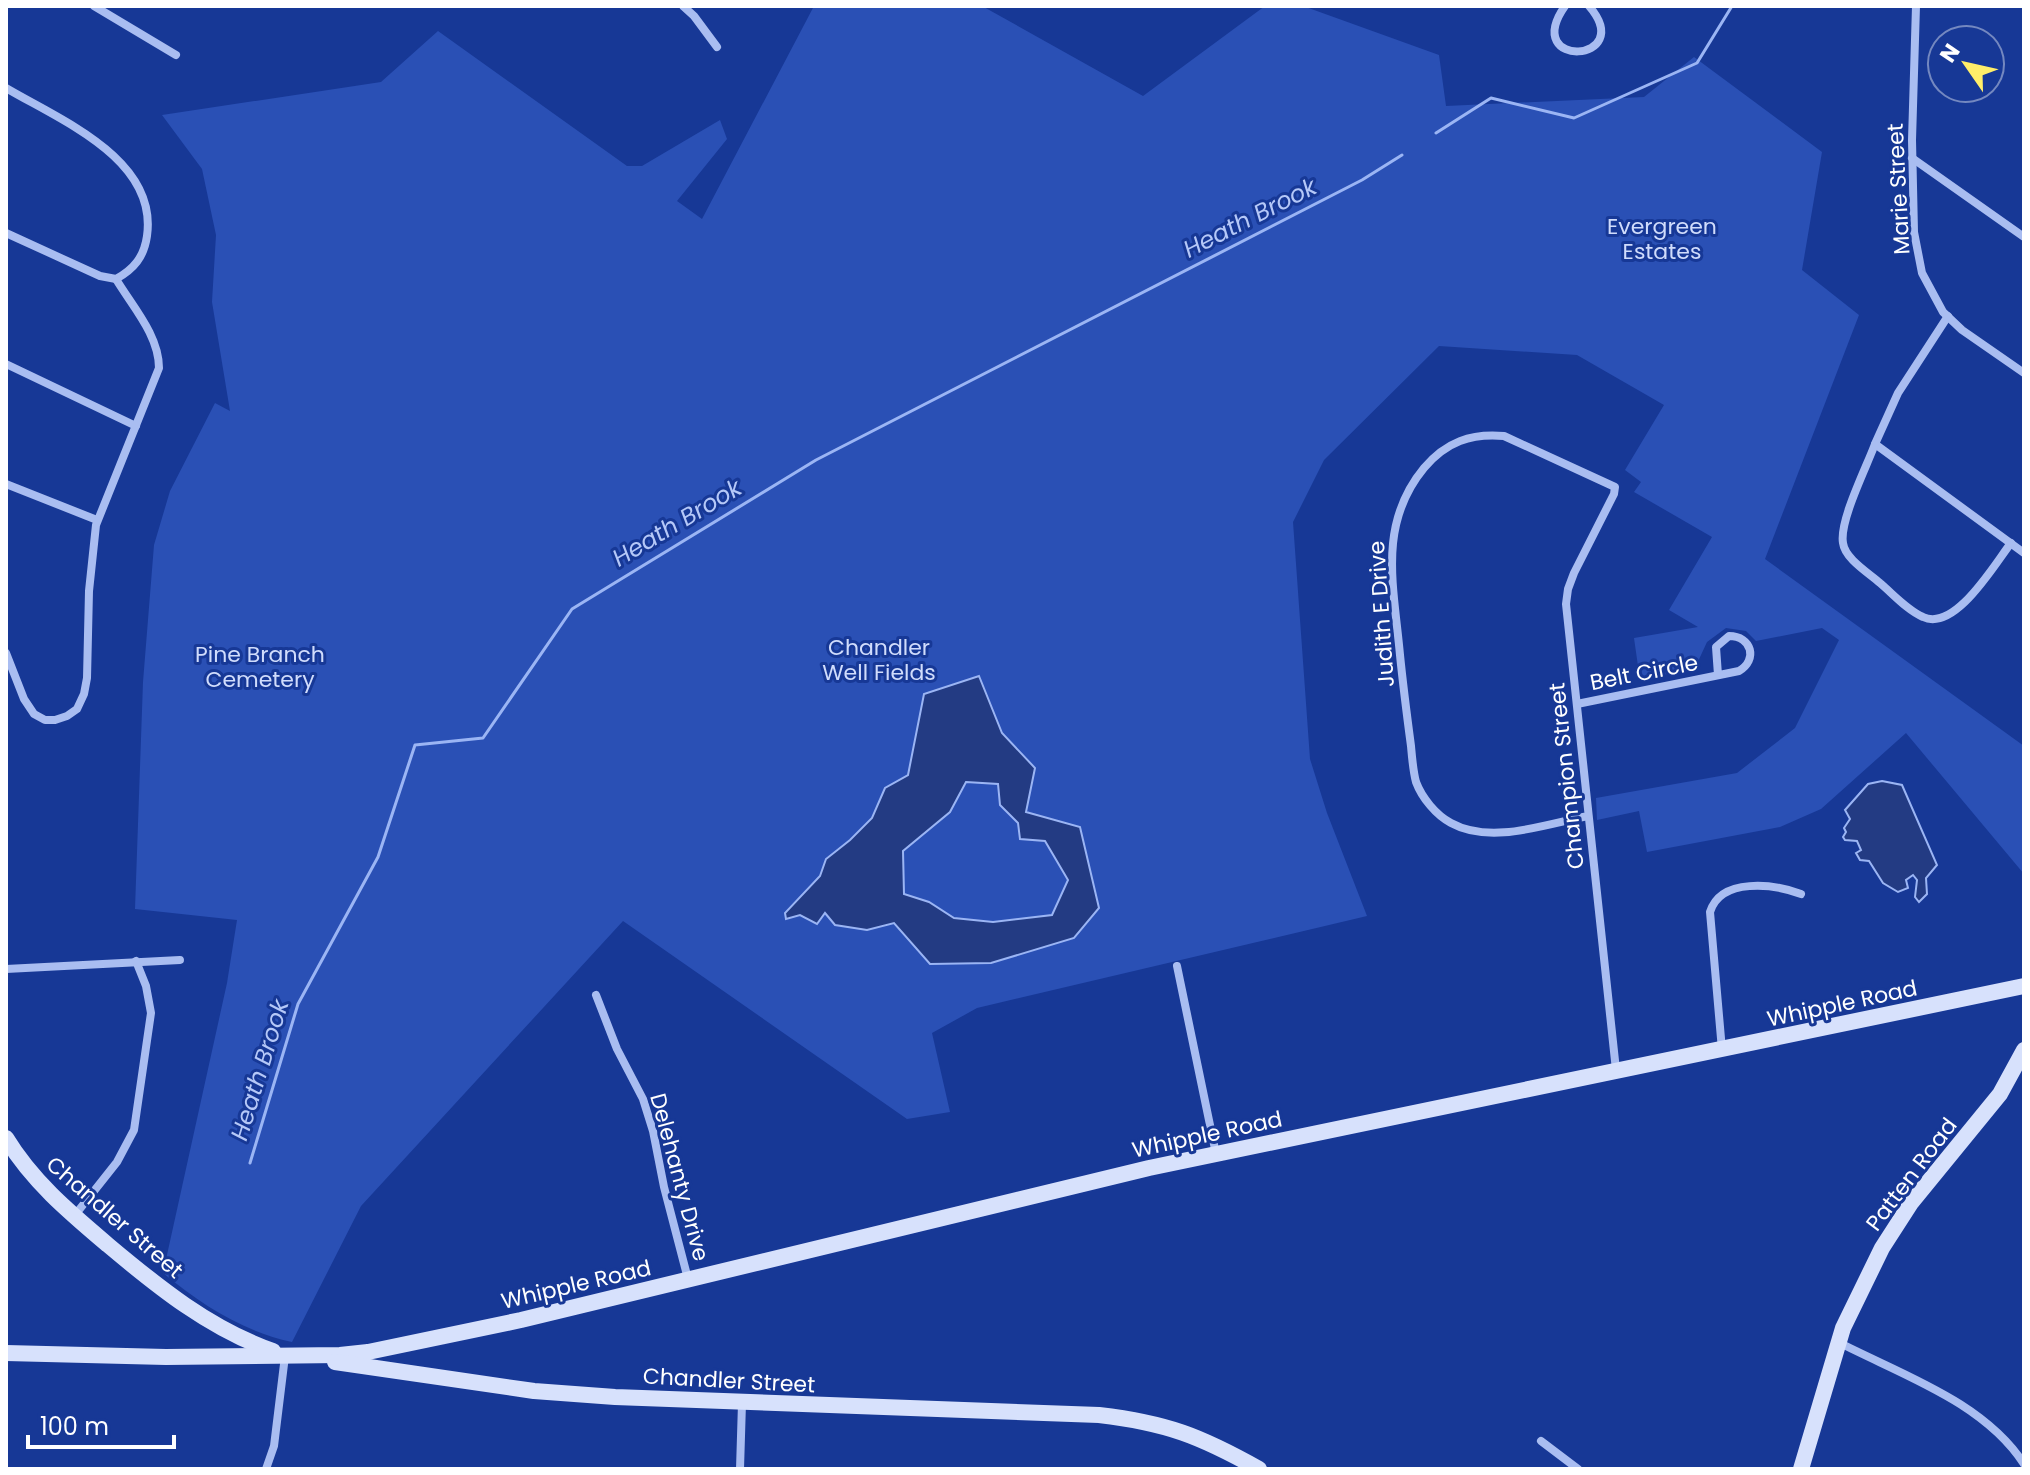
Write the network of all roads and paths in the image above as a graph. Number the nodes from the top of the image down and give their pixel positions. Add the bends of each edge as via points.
1 (94, 6) edge
2 (683, 6) edge
3 (1565, 6) edge
4 (1589, 6) edge
5 (1916, 6) edge
6 (717, 47) dead end
7 (176, 55) dead end
8 (6, 88) edge
9 (1912, 158) junction
10 (6, 233) edge
11 (2024, 237) edge
12 (116, 279) junction
13 (1948, 316) junction
14 (6, 364) edge
15 (2024, 373) edge
16 (136, 426) junction
17 (1875, 444) junction
18 (6, 484) edge
19 (1615, 487) joint
20 (97, 520) junction
21 (2011, 543) junction
22 (2024, 553) edge
23 (6, 653) edge
24 (1718, 675) junction
25 (1577, 704) junction
26 (1588, 816) junction
27 (1801, 894) dead end
28 (180, 960) dead end
29 (136, 961) junction
30 (1177, 966) dead end
31 (6, 969) edge
32 (2024, 986) edge
33 (596, 995) dead end
34 (1722, 1050) junction
35 (2024, 1050) edge
36 (1616, 1071) junction
37 (6, 1138) edge
38 (1216, 1154) junction
39 (74, 1216) junction
40 (688, 1280) junction
41 (206, 1318) junction
42 (1838, 1342) junction
43 (404, 1345) junction
44 (6, 1353) edge
45 (200, 1355) junction
46 (285, 1356) junction
47 (406, 1373) junction
48 (742, 1403) junction
49 (1541, 1441) dead end
50 (2024, 1464) edge
51 (1256, 1467) edge
52 (266, 1469) edge
53 (740, 1469) edge
54 (1578, 1469) edge
55 (1801, 1469) edge

1 - 7 street
2 - 6 street
3 - 4 street via 1555,35 1563,48 1577,53 1591,49 1600,37 1601,22
5 - 9 street, Marie Street
8 - 12 street via 108,149 133,178 147,215 146,243 135,265
9 - 11 street
9 - 13 street, Marie Street via 1916,252 1934,299
10 - 12 street
12 - 16 street via 150,334 159,360
13 - 15 street, Marie Street
13 - 17 street via 1898,393
14 - 16 street
16 - 20 street
17 - 21 street
17 - 21 street via 1845,522 1843,543 1852,558 1910,609 1932,620 1955,613
18 - 20 street
19 - 25 street, Champion Street via 1568,589
19 - 26 street, Judith E Drive via 1504,436 1463,438 1448,445 1416,478 1402,500 1392,541 1404,697 1416,781 1425,799 1450,823 1471,831 1512,830
20 - 23 street via 87,678 77,709 55,720 34,714
21 - 22 street
24 - 24 street, Belt Circle via 1748,664 1750,646 1741,637 1729,636 1716,647
24 - 25 street, Belt Circle
25 - 26 street, Champion Street
26 - 36 street, Champion Street
27 - 34 street via 1752,887 1723,893 1713,904
28 - 29 street
29 - 31 street
29 - 39 street via 151,1013 134,1130 117,1162
30 - 38 street
32 - 34 street, Whipple Road
33 - 40 street, Delehanty Drive via 646,1109
34 - 36 street, Whipple Road
35 - 42 street, Patten Road via 2000,1094 1891,1234
36 - 38 street, Whipple Road
37 - 39 street, Chandler Street via 29,1171
38 - 40 street, Whipple Road
39 - 41 street, Chandler Street
40 - 43 street, Whipple Road
41 - 45 street via 211,1334
41 - 46 street, Chandler Street
42 - 50 street via 1972,1411 1996,1429
42 - 55 street, Patten Road
43 - 46 street, Whipple Road via 340,1355
43 - 47 street via 401,1360
44 - 45 street, Whipple Road
45 - 46 street, Whipple Road
46 - 47 street, Chandler Street
46 - 52 street via 274,1446
47 - 48 street, Chandler Street via 534,1391
48 - 51 street, Chandler Street via 1099,1415 1167,1426
48 - 53 street
49 - 54 street

